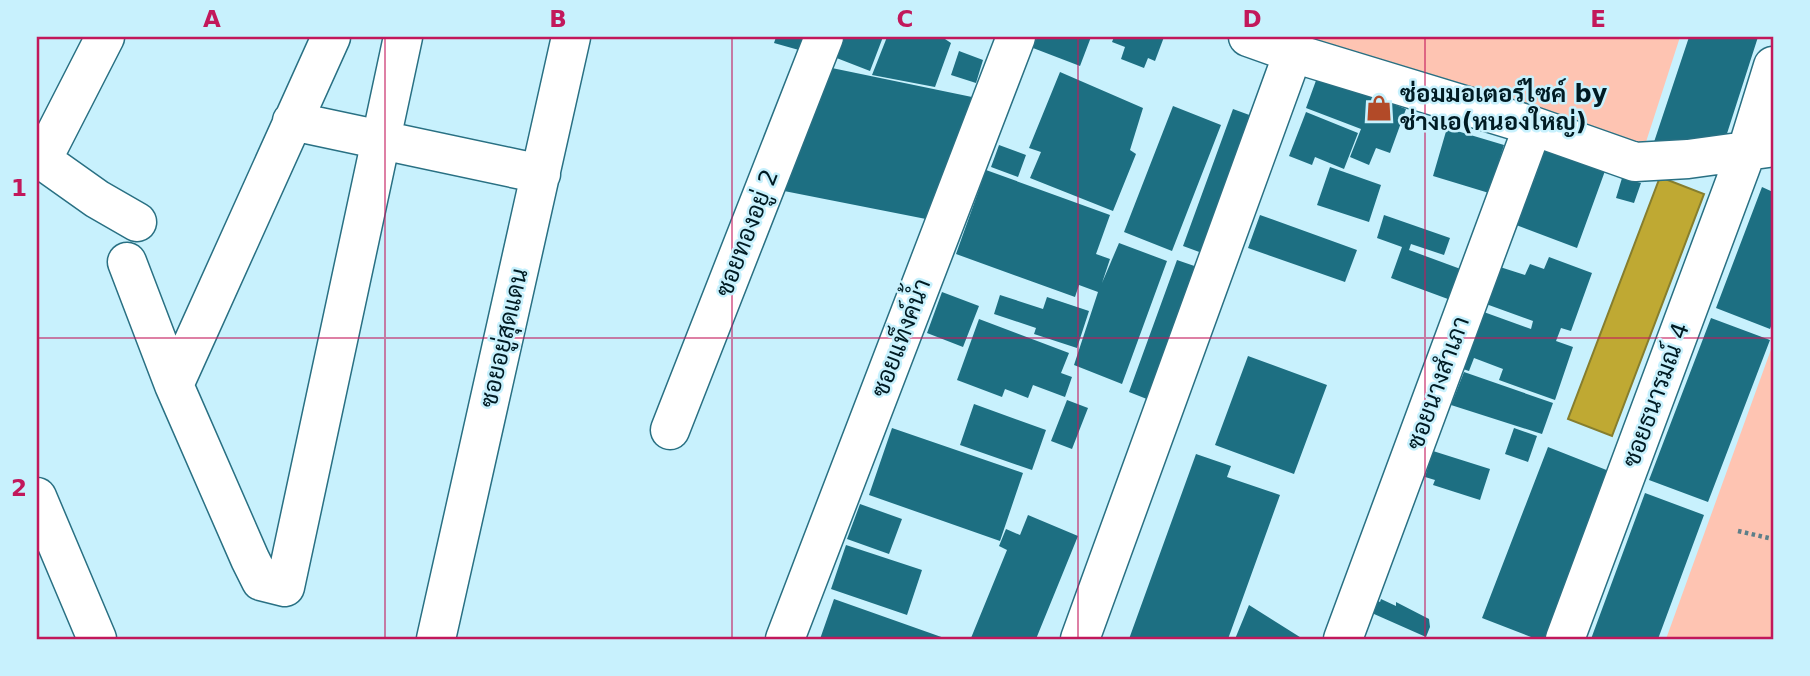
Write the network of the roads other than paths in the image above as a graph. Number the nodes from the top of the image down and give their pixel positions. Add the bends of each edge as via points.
1 (105, 37) edge
2 (331, 37) edge
3 (403, 37) edge
4 (571, 37) edge
5 (824, 37) edge
6 (1016, 37) edge
7 (1248, 37) edge
8 (1293, 53) junction
9 (1773, 66) edge
10 (292, 121) junction
11 (1533, 126) junction
12 (381, 139) junction
13 (1760, 149) edge
14 (541, 174) junction
15 (137, 222) dead end
16 (127, 261) dead end
17 (174, 385) junction
18 (670, 430) dead end
19 (37, 497) edge
20 (79, 597) junction
21 (68, 639) edge
22 (97, 639) edge
23 (436, 639) edge
24 (785, 639) edge
25 (1080, 639) edge
26 (1343, 639) edge
27 (1565, 639) edge

1 - 15 street via 42,160
2 - 10 street
3 - 12 street
4 - 14 street, ซอยอยู่สุดแดน
5 - 18 street, ซอยทองอยู่ 2
6 - 24 street, ซอยแท็งค์น้ำ
7 - 8 street
8 - 11 street
8 - 25 street
9 - 13 street, ซอยธนารมณ์ 4
10 - 12 street
10 - 17 street
11 - 13 street via 1635,162
11 - 26 street, ซอยนางสำเภา
12 - 14 street
12 - 17 street via 285,587 261,581
13 - 27 street, ซอยธนารมณ์ 4
14 - 23 street, ซอยอยู่สุดแดน
16 - 17 street
19 - 20 street
20 - 21 street
20 - 22 street

